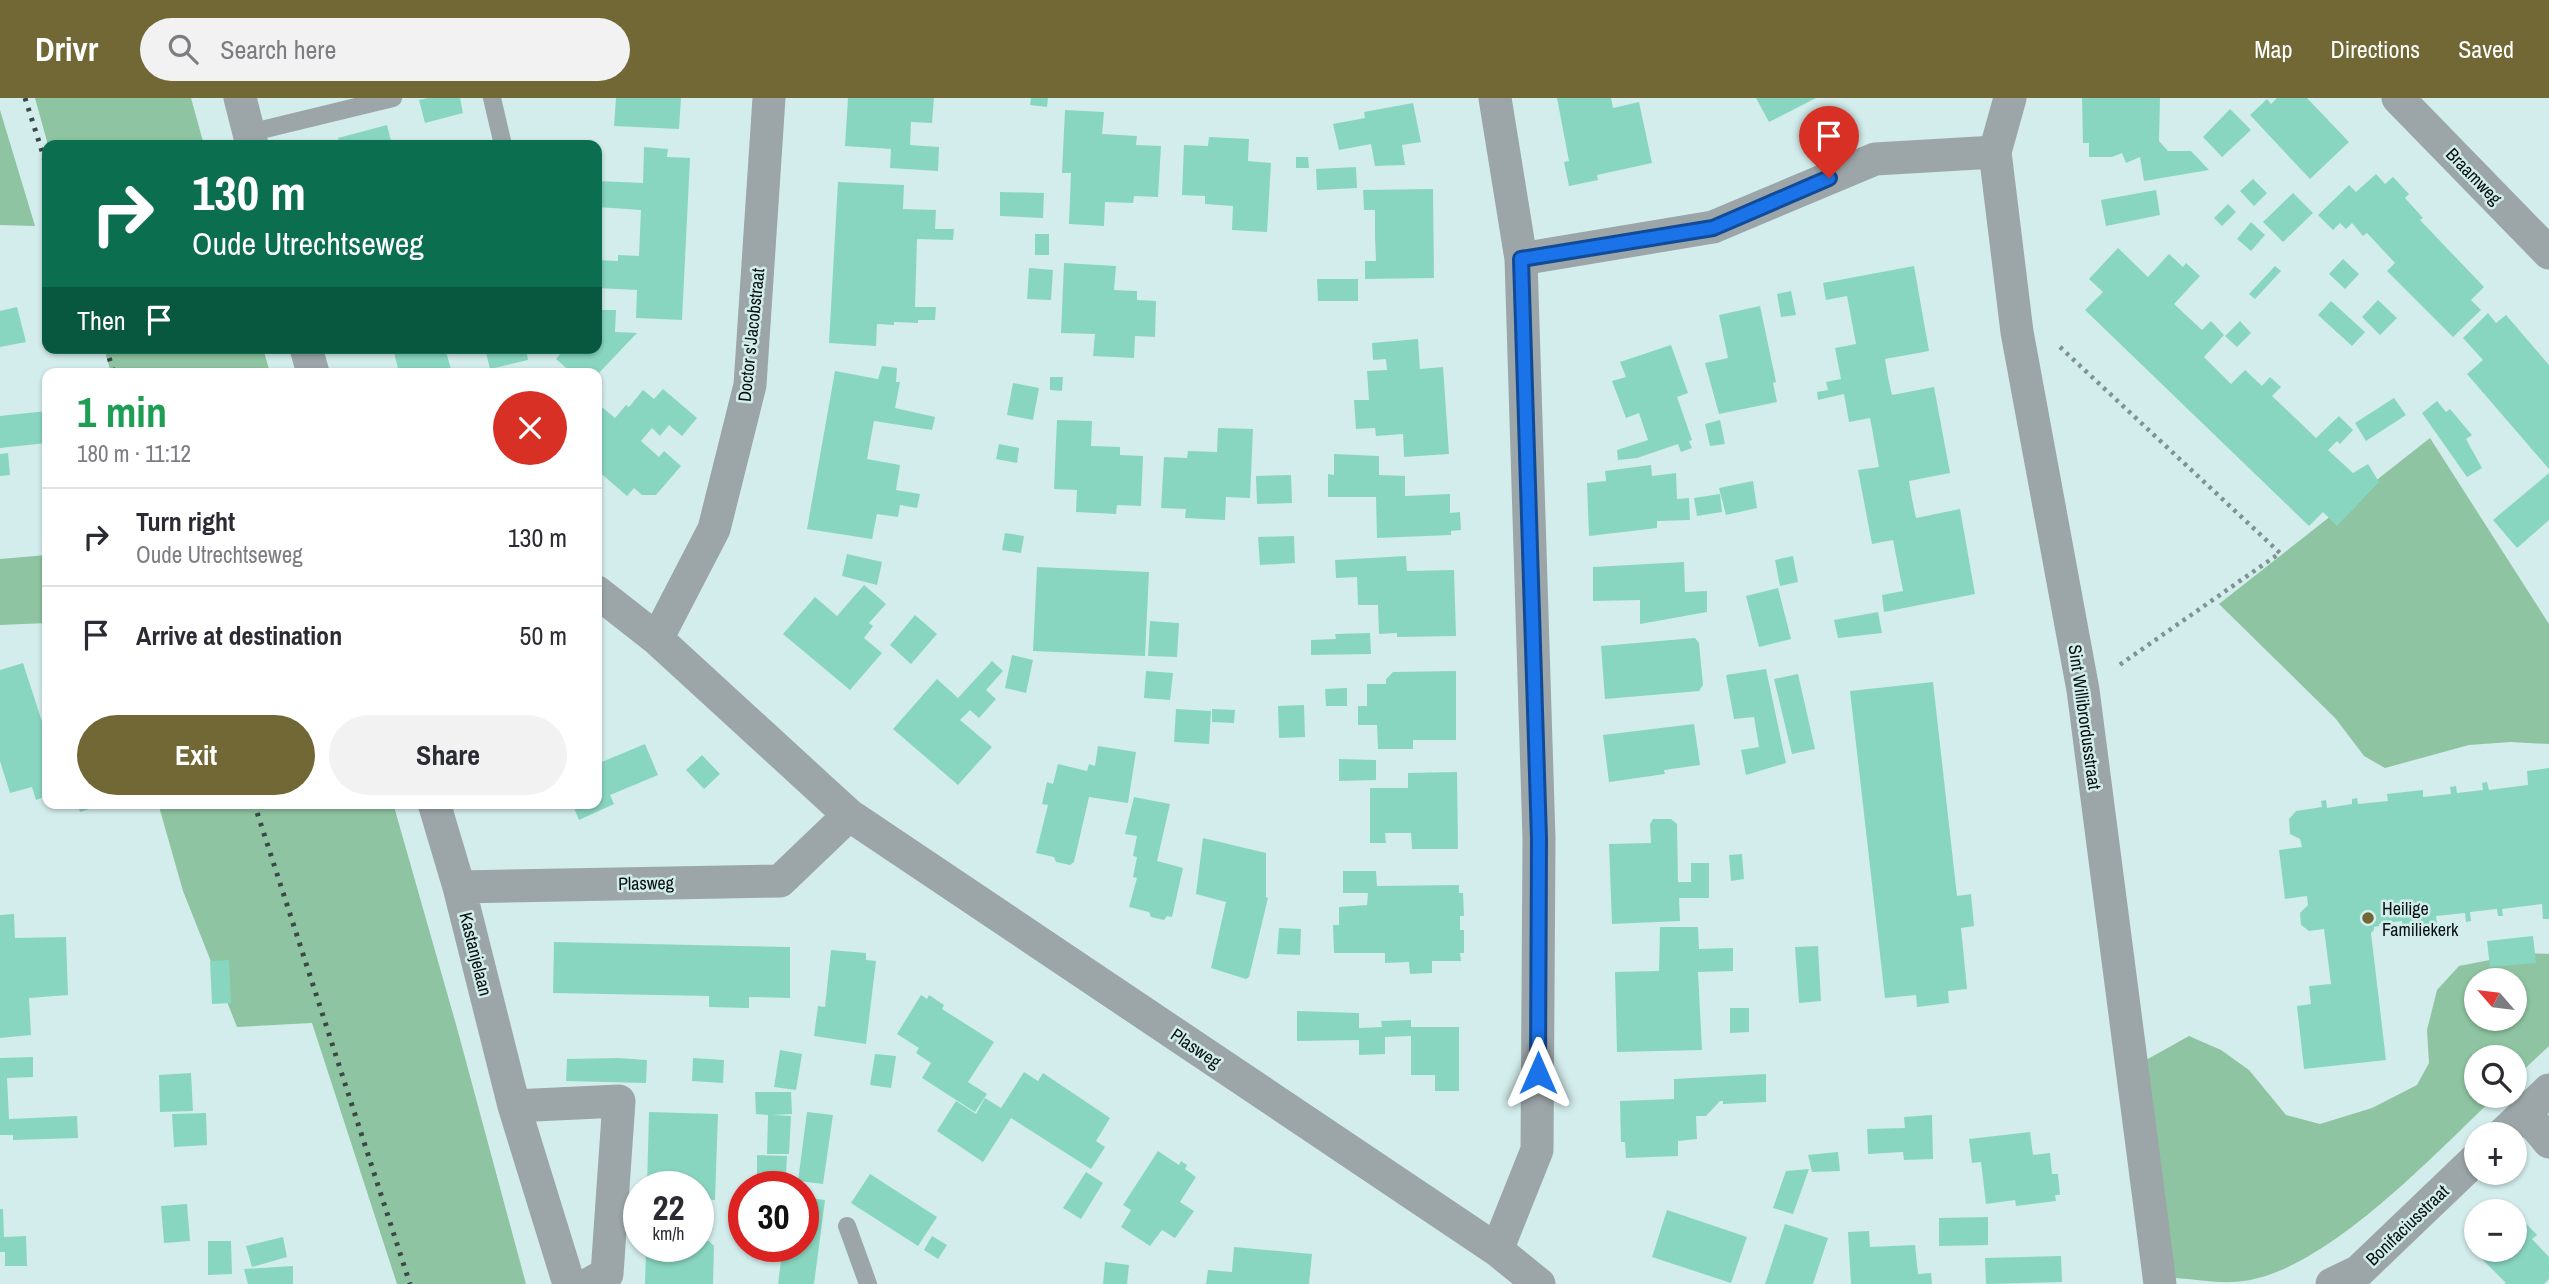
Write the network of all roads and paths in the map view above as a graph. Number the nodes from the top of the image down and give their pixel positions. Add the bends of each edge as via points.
1 (240, 98) edge
2 (393, 98) edge
3 (492, 98) edge
4 (769, 98) edge
5 (1495, 98) edge
6 (2010, 98) edge
7 (2398, 98) edge
8 (251, 139) edge
9 (502, 140) edge
10 (1995, 152) junction
11 (2549, 253) edge
12 (1521, 259) junction
13 (2017, 332) junction
14 (602, 596) edge
15 (657, 639) junction
16 (2083, 690) junction
17 (436, 809) edge
18 (849, 815) junction
19 (459, 887) junction
20 (2549, 1090) edge
21 (514, 1106) junction
22 (2515, 1122) edge
23 (2527, 1130) edge
24 (2549, 1142) edge
25 (2464, 1170) edge
26 (847, 1226) dead end
27 (1497, 1250) junction
28 (569, 1284) edge
29 (589, 1284) edge
30 (868, 1284) edge
31 (1539, 1284) edge
32 (2160, 1284) edge
33 (2332, 1284) edge

1 - 8 street
2 - 8 lane
3 - 9 lane
4 - 15 street, Doctor s'Jacobstraat via 750,385 714,529
5 - 12 street
6 - 10 street
7 - 11 street, Braamweg
10 - 12 street via 1875,159 1713,228
10 - 13 street, Sint Willibrordusstraat
12 - 27 street via 1539,839 1537,1150
13 - 16 street, Sint Willibrordusstraat
13 - 16 path via 2059,347 2280,553
14 - 15 street, Plasweg
15 - 18 street, Plasweg
16 - 32 street, Sint Willibrordusstraat
17 - 19 street, Kastanjelaan
18 - 19 street, Plasweg via 780,881
18 - 27 street, Plasweg
19 - 21 street, Kastanjelaan
20 - 22 street
21 - 28 street, Kastanjelaan
21 - 29 street via 619,1101 607,1274
23 - 24 street
25 - 33 street, Bonifaciusstraat via 2358,1272
26 - 30 lane
27 - 31 street, Plasweg

